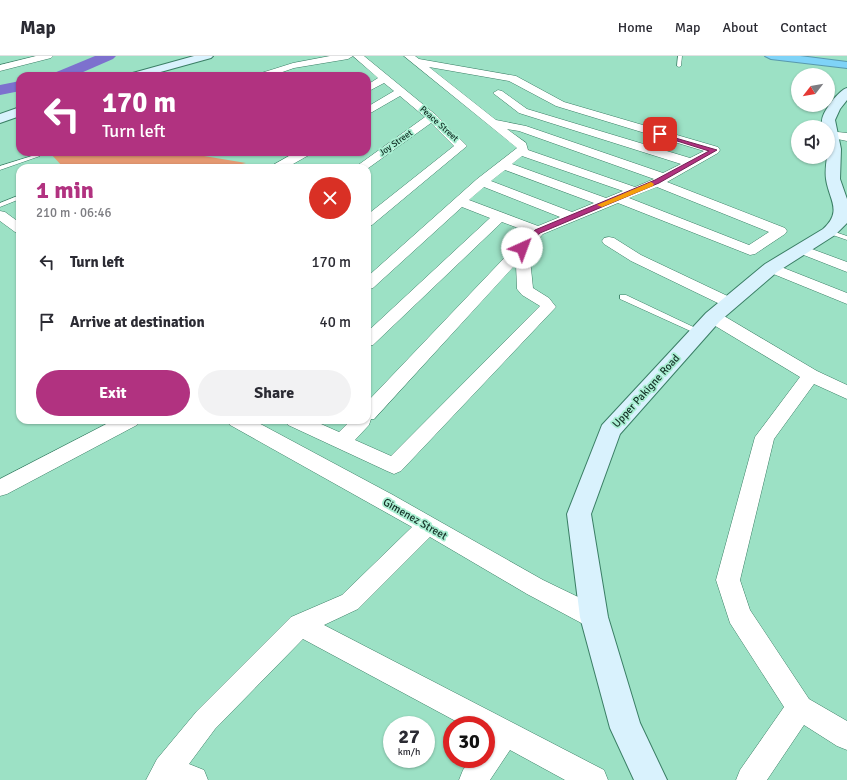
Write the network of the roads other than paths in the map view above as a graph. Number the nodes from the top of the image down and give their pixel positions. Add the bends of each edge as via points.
1 (207, 56) edge
2 (348, 56) edge
3 (358, 56) edge
4 (680, 56) edge
5 (771, 56) edge
6 (41, 57) edge
7 (413, 58) edge
8 (847, 65) edge
9 (679, 66) dead end
10 (0, 68) edge
11 (148, 72) edge
12 (273, 72) edge
13 (385, 78) junction
14 (371, 87) edge
15 (529, 87) junction
16 (401, 91) junction
17 (847, 92) edge
18 (498, 93) junction
19 (465, 100) junction
20 (371, 110) edge
21 (16, 113) edge
22 (432, 118) junction
23 (0, 119) edge
24 (494, 123) junction
25 (839, 135) edge
26 (522, 152) junction
27 (37, 156) dead end
28 (298, 156) edge
29 (692, 162) junction
30 (284, 164) edge
31 (366, 164) edge
32 (504, 165) junction
33 (0, 168) edge
34 (660, 180) junction
35 (482, 182) junction
36 (635, 191) junction
37 (16, 199) edge
38 (612, 200) junction
39 (461, 202) junction
40 (0, 205) edge
41 (0, 215) edge
42 (500, 216) junction
43 (572, 217) junction
44 (371, 219) edge
45 (16, 226) edge
46 (538, 231) junction
47 (838, 235) edge
48 (609, 241) dead end
49 (522, 248) junction
50 (801, 249) junction
51 (847, 267) edge
52 (770, 268) junction
53 (371, 281) edge
54 (623, 297) dead end
55 (847, 299) edge
56 (730, 303) junction
57 (707, 325) junction
58 (371, 337) edge
59 (811, 374) junction
60 (847, 393) edge
61 (371, 410) edge
62 (122, 424) edge
63 (244, 424) edge
64 (303, 424) edge
65 (358, 424) edge
66 (341, 442) junction
67 (0, 488) edge
68 (427, 526) junction
69 (594, 617) junction
70 (300, 625) junction
71 (800, 708) junction
72 (505, 733) junction
73 (847, 736) edge
74 (163, 774) edge
75 (194, 780) edge
76 (473, 780) edge
77 (594, 780) edge
78 (651, 780) edge
79 (750, 780) edge

1 - 11 street
2 - 12 street
3 - 13 street, Peace Street
4 - 9 lane
5 - 8 highway
6 - 10 street
7 - 15 street via 512,78
7 - 19 street
13 - 14 street
13 - 16 street, Peace Street
15 - 18 street
15 - 29 street via 560,104 714,150
16 - 20 street
16 - 22 street, Peace Street
17 - 25 street, Upper Pakigne Road via 828,120
18 - 19 street
18 - 29 street via 523,111
19 - 24 street
21 - 23 street
22 - 31 street, Joy Street
22 - 44 street, Peace Street via 460,143 461,147
24 - 26 street via 522,146
24 - 34 street via 522,128
25 - 47 street, Upper Pakigne Road via 834,149 833,179 842,208
26 - 32 street
26 - 36 street
27 - 33 lane
28 - 30 street
29 - 34 street
32 - 35 street
32 - 38 street
34 - 36 street
34 - 38 street via 780,231 750,251
35 - 39 street
35 - 43 street
36 - 38 street
37 - 40 lane
38 - 43 street
39 - 42 street
39 - 53 street
41 - 45 street
42 - 46 street
42 - 58 street
43 - 46 street
46 - 49 street
47 - 50 street, Upper Pakigne Road
48 - 56 street via 636,258
49 - 61 street
49 - 66 street via 524,289 545,302 548,307 394,466
50 - 51 street
50 - 52 street, Upper Pakigne Road
52 - 55 street
52 - 56 street, Upper Pakigne Road
54 - 57 lane
56 - 57 street, Upper Pakigne Road
57 - 59 street
57 - 69 street, Upper Pakigne Road via 610,430 578,514
59 - 60 street
59 - 71 street via 765,437 728,580 739,615
62 - 67 street
63 - 68 street, Gimenez Street
64 - 66 street
65 - 66 street
68 - 69 street, Gimenez Street
68 - 70 street via 350,602
69 - 78 street, Upper Pakigne Road via 626,728
70 - 72 street
70 - 74 street via 206,720
71 - 73 street
71 - 79 street
72 - 76 street
72 - 77 street
74 - 75 street

